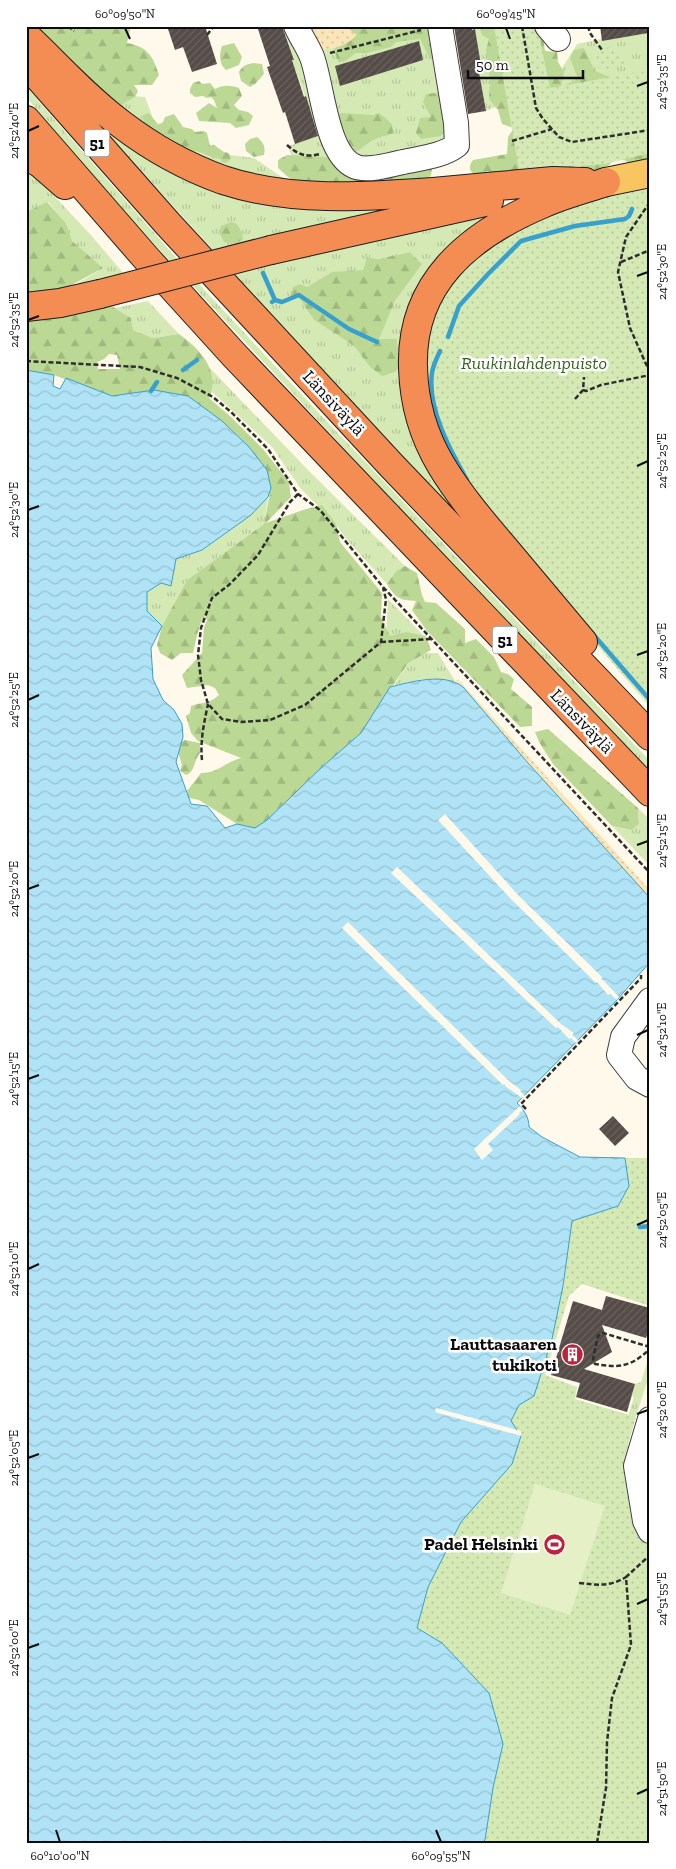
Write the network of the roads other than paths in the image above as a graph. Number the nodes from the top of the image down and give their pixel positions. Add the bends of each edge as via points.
1 (296, 26) edge
2 (433, 27) edge
3 (26, 36) edge
4 (26, 62) edge
5 (26, 120) edge
6 (26, 155) edge
7 (650, 173) edge
8 (606, 182) junction
9 (146, 258) junction
10 (26, 307) edge
11 (650, 731) edge
12 (650, 736) edge
13 (650, 792) edge
14 (650, 1000) edge
15 (650, 1085) edge
16 (650, 1419) edge
17 (650, 1531) edge

1 - 2 street via 312,56 335,143 354,167 366,168 449,151 458,145 456,123
3 - 8 highway via 93,100 144,140 203,172 246,186 301,195 357,197 553,181
4 - 12 highway, Länsiväylä / 51 via 168,224 391,465
5 - 9 highway, Länsiväylä / 51
6 - 9 highway via 41,164
7 - 8 main road
8 - 10 highway, bridge via 506,198 271,250 100,294
8 - 11 highway via 518,215 457,256 431,289 420,311 412,353 414,387 418,411 435,454 461,496 583,641
9 - 13 highway, Länsiväylä / 51
14 - 15 street via 623,1037 620,1055 637,1078
16 - 17 street via 636,1466 645,1521

